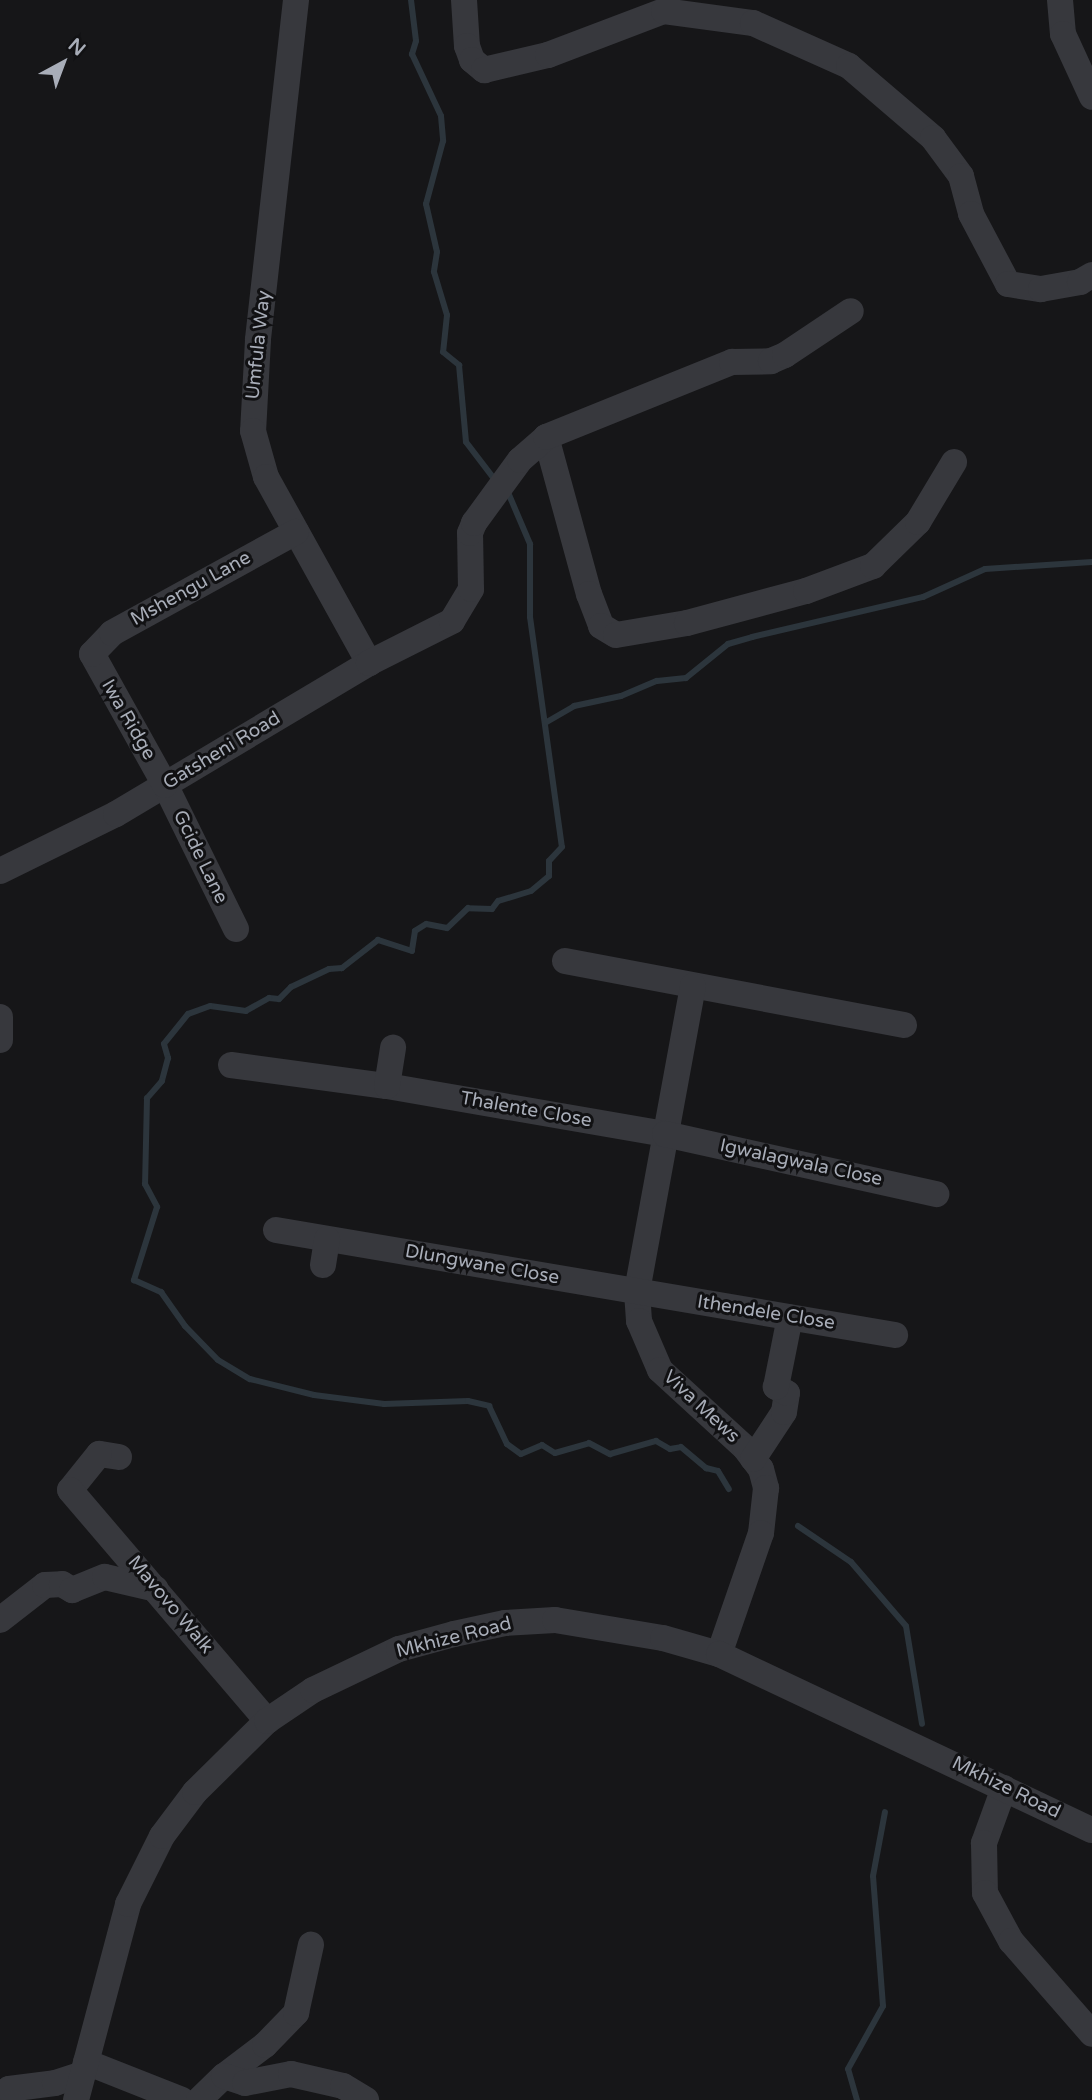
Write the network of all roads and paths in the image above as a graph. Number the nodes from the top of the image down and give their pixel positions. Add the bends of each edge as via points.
1 (296, 0) edge
2 (464, 0) edge
3 (1060, 0) edge
4 (1092, 97) edge
5 (1092, 275) edge
6 (851, 311) dead end
7 (546, 437) junction
8 (954, 462) dead end
9 (296, 532) junction
10 (92, 654) joint
11 (369, 663) junction
12 (165, 785) junction
13 (0, 871) edge
14 (236, 929) dead end
15 (565, 961) dead end
16 (694, 986) junction
17 (0, 1017) edge
18 (904, 1025) dead end
19 (0, 1040) edge
20 (393, 1047) dead end
21 (231, 1065) dead end
22 (387, 1086) junction
23 (665, 1134) junction
24 (936, 1194) dead end
25 (276, 1230) dead end
26 (327, 1239) junction
27 (323, 1265) dead end
28 (637, 1292) junction
29 (790, 1317) junction
30 (895, 1335) dead end
31 (119, 1457) dead end
32 (753, 1459) junction
33 (156, 1589) junction
34 (0, 1619) edge
35 (719, 1654) junction
36 (267, 1721) junction
37 (1004, 1788) junction
38 (1092, 1830) edge
39 (312, 1945) dead end
40 (1092, 2034) edge
41 (84, 2068) junction
42 (224, 2076) junction
43 (4, 2091) edge
44 (76, 2100) edge
45 (182, 2100) edge
46 (199, 2100) edge
47 (366, 2100) edge

1 - 9 street, Umfula Way via 252,411 267,477
2 - 5 street via 467,46 472,60 484,70 548,55 664,11 753,23 849,66 933,138 961,176 971,214 1008,284 1041,289
3 - 4 street via 1063,34
6 - 7 street via 771,361 732,362
7 - 8 street via 589,594 601,626 616,635 687,623 806,591 873,566 918,522
7 - 11 street, Gatsheni Road via 520,460 474,523 469,596 460,613 442,629
9 - 10 street, Mshengu Lane via 112,634
9 - 11 street, Umfula Way
10 - 12 street, Iwa Ridge
11 - 12 street, Gatsheni Road
12 - 13 street, Gatsheni Road via 54,848
12 - 14 street, Gcide Lane
15 - 16 street
16 - 18 street
16 - 23 street, Viva Mews
17 - 19 street
20 - 22 street
21 - 22 street, Thalente Close
22 - 23 street, Thalente Close
23 - 24 street, Igwalagwala Close
23 - 28 street, Viva Mews
25 - 26 street, Dlungwane Close
26 - 27 street
26 - 28 street, Dlungwane Close
28 - 29 street, Ithendele Close
28 - 32 street, Viva Mews via 639,1321 660,1370
29 - 30 street, Ithendele Close
29 - 32 street via 776,1387 787,1394 784,1412
31 - 33 street, Mavovo Walk via 99,1454 70,1490
32 - 35 street, Viva Mews via 766,1488 766,1507
33 - 34 street via 105,1577 72,1590 62,1584 45,1585
33 - 36 street, Mavovo Walk
35 - 36 street, Mkhize Road via 594,1623 505,1622 399,1649 359,1665
35 - 37 street, Mkhize Road
36 - 41 street, Mkhize Road via 195,1792 141,1874 115,1944
37 - 38 street, Mkhize Road
37 - 40 street via 984,1843 985,1893 1011,1941
39 - 42 street via 296,2013 265,2045
41 - 43 street via 55,2083
41 - 44 street, Mkhize Road
41 - 45 street
42 - 46 street
42 - 47 street via 244,2082 291,2074 343,2086

